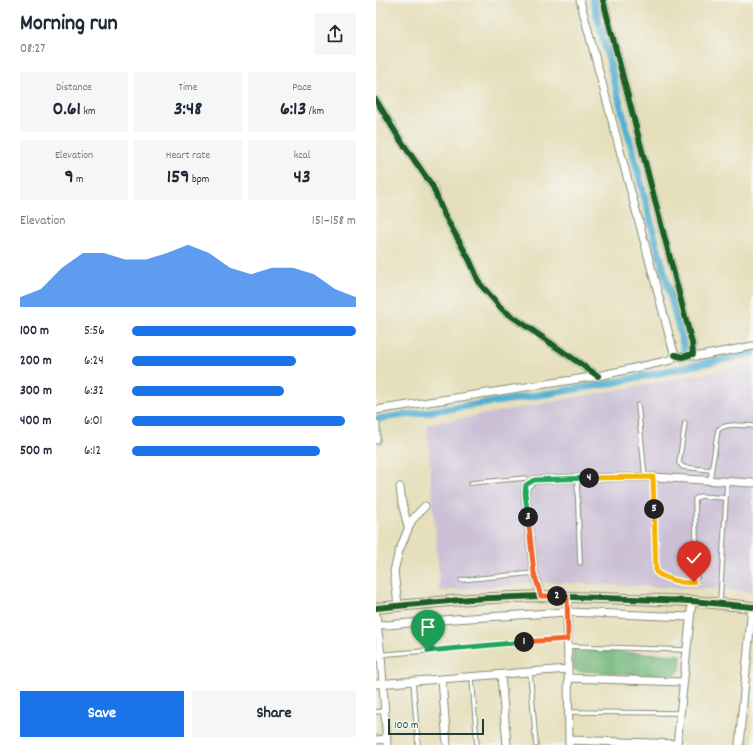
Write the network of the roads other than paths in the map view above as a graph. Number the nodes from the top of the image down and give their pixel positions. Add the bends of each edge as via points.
1 (580, 0) edge
2 (603, 0) edge
3 (376, 100) edge
4 (753, 346) edge
5 (693, 354) junction
6 (675, 355) junction
7 (598, 376) junction
8 (638, 405) dead end
9 (376, 410) edge
10 (685, 423) dead end
11 (376, 424) edge
12 (753, 426) edge
13 (376, 428) edge
14 (376, 440) edge
15 (711, 470) junction
16 (653, 477) junction
17 (526, 478) dead end
18 (577, 478) junction
19 (645, 478) junction
20 (710, 480) junction
21 (727, 481) junction
22 (470, 483) dead end
23 (753, 483) edge
24 (400, 487) dead end
25 (726, 498) junction
26 (425, 506) dead end
27 (408, 527) junction
28 (580, 563) dead end
29 (534, 573) junction
30 (461, 580) dead end
31 (541, 596) junction
32 (567, 596) junction
33 (692, 601) junction
34 (720, 604) junction
35 (398, 605) junction
36 (753, 607) edge
37 (376, 608) edge
38 (567, 612) junction
39 (376, 615) edge
40 (690, 617) junction
41 (377, 624) edge
42 (568, 642) junction
43 (686, 650) junction
44 (378, 655) edge
45 (568, 668) junction
46 (530, 672) junction
47 (749, 674) edge
48 (501, 675) junction
49 (472, 677) junction
50 (568, 678) junction
51 (442, 679) junction
52 (413, 681) junction
53 (683, 682) junction
54 (379, 684) edge
55 (385, 711) junction
56 (376, 712) edge
57 (568, 712) junction
58 (680, 713) junction
59 (376, 740) edge
60 (387, 742) edge
61 (569, 743) edge
62 (620, 743) edge
63 (418, 745) edge
64 (448, 745) edge
65 (477, 745) edge
66 (507, 745) edge
67 (536, 745) edge
68 (677, 745) edge
69 (739, 745) edge

1 - 6 street
2 - 5 street
3 - 7 street via 433,187 480,284 503,310
4 - 5 street via 700,356
5 - 6 street via 682,357
6 - 7 street via 670,360
7 - 9 street
8 - 19 lane
10 - 15 lane via 680,466
11 - 13 street
12 - 15 lane via 721,427 718,430
13 - 14 street
15 - 20 lane
16 - 19 street
16 - 20 street
16 - 25 lane via 656,572 662,577 689,584 694,582 697,577 695,499 700,496
17 - 22 lane
18 - 19 street
18 - 28 lane
18 - 29 street via 534,480 526,485
20 - 21 street
21 - 23 street
21 - 25 lane
24 - 27 street
25 - 34 lane
26 - 27 street
27 - 35 street via 394,571
29 - 30 lane
29 - 31 street
31 - 32 street
31 - 35 street
32 - 33 street
32 - 38 street
33 - 34 street
33 - 40 street
34 - 36 street
35 - 37 street
36 - 47 street
38 - 40 street
38 - 41 street
38 - 42 street
39 - 41 street
40 - 43 street
41 - 44 street
42 - 43 lane
42 - 44 lane
42 - 45 street
43 - 53 street
44 - 54 street
45 - 46 street
45 - 50 street
46 - 48 street
46 - 67 lane
47 - 69 street
48 - 49 street
48 - 66 street
49 - 51 street
49 - 65 lane
50 - 53 street
50 - 57 street
51 - 52 street
51 - 64 street
52 - 54 street
52 - 63 lane
53 - 58 street
54 - 55 street
55 - 56 lane
55 - 60 street
57 - 58 lane
57 - 61 street
58 - 68 street
59 - 60 street
61 - 62 street
62 - 68 street

